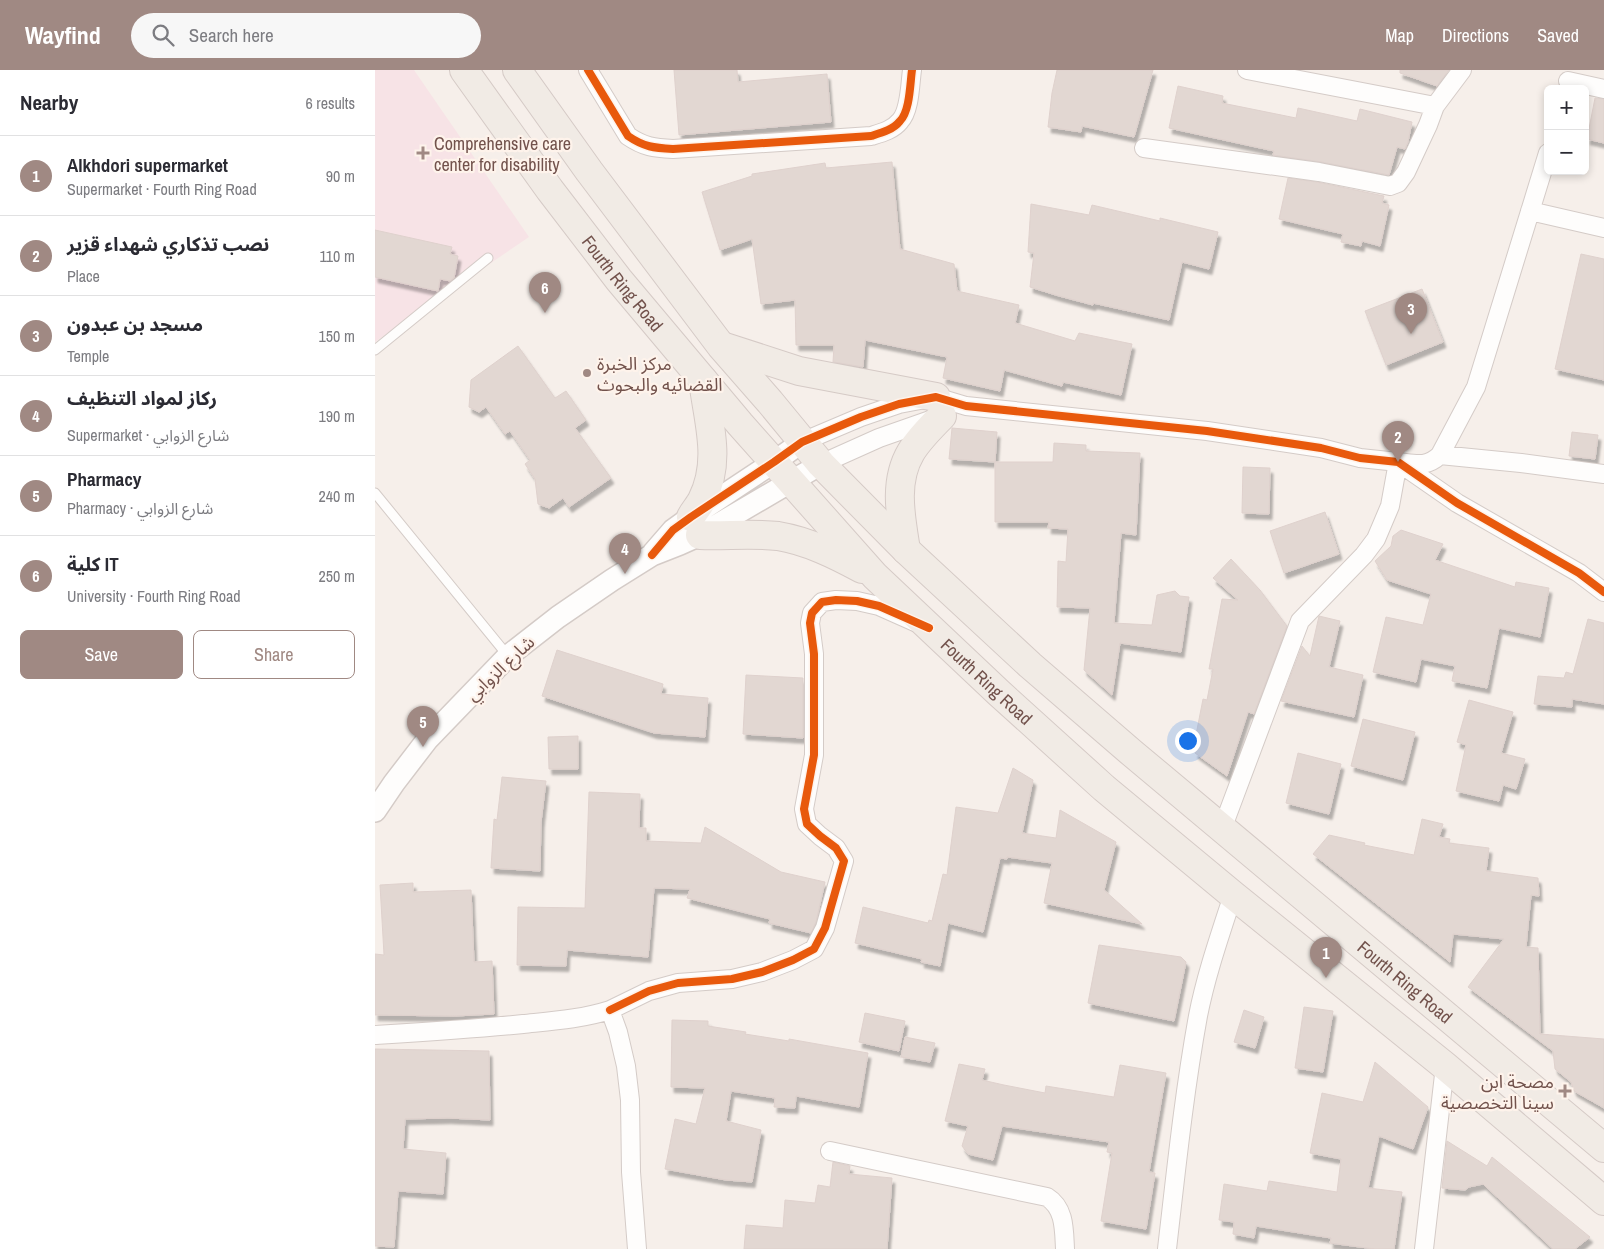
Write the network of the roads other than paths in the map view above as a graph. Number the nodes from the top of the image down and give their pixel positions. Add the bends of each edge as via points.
1 (464, 70) edge
2 (517, 70) edge
3 (588, 70) edge
4 (912, 70) edge
5 (1247, 70) edge
6 (1462, 70) edge
7 (1568, 80) edge
8 (1604, 89) edge
9 (1435, 106) junction
10 (1144, 148) dead end
11 (1544, 166) edge
12 (1530, 210) junction
13 (1604, 228) edge
14 (488, 258) dead end
15 (721, 346) junction
16 (375, 350) edge
17 (703, 380) junction
18 (939, 407) junction
19 (802, 442) junction
20 (1440, 455) junction
21 (774, 462) junction
22 (1397, 462) junction
23 (821, 464) junction
24 (1604, 474) edge
25 (792, 482) junction
26 (375, 494) edge
27 (695, 526) junction
28 (906, 550) junction
29 (875, 576) junction
30 (1604, 592) edge
31 (929, 628) junction
32 (509, 656) junction
33 (375, 811) edge
34 (1222, 829) junction
35 (1233, 895) junction
36 (610, 1010) junction
37 (375, 1035) edge
38 (1445, 1066) junction
39 (1604, 1148) edge
40 (830, 1151) dead end
41 (1604, 1201) edge
42 (637, 1249) edge
43 (1065, 1249) edge
44 (1167, 1249) edge
45 (1424, 1249) edge

1 - 17 main road, Fourth Ring Road via 619,280
2 - 15 main road, Fourth Ring Road
3 - 4 street via 628,136 651,148 673,149 871,136 889,130 901,121 906,110
5 - 9 street
6 - 9 street
7 - 8 street
9 - 10 street via 1406,172 1399,183 1390,186 1319,172
11 - 12 street
12 - 13 street
12 - 20 street via 1475,386
14 - 16 lane
15 - 18 main road via 799,371
15 - 19 main road, Fourth Ring Road
17 - 21 main road, Fourth Ring Road
17 - 27 main road via 714,452
18 - 19 street via 899,404
18 - 22 street via 966,406 1207,431
18 - 23 street
18 - 28 main road via 911,452 901,479 900,513
19 - 21 street
19 - 23 main road, Fourth Ring Road
20 - 22 street via 1423,465
20 - 24 street
21 - 25 main road, Fourth Ring Road
21 - 27 street
22 - 30 street via 1457,503 1579,573
22 - 34 street via 1390,506 1376,539 1300,621
23 - 25 street
23 - 28 main road, Fourth Ring Road
25 - 27 street
25 - 29 main road, Fourth Ring Road
26 - 32 lane
27 - 29 main road via 779,536 810,544
27 - 32 street, شارع الزوابي via 680,544 652,555 558,617
28 - 34 main road, Fourth Ring Road via 1030,665
29 - 31 main road, Fourth Ring Road
31 - 35 main road, Fourth Ring Road via 1104,788
31 - 36 street via 879,606 857,601 822,602 812,613 814,755 804,809 807,824 836,848 844,861 825,928 813,949 762,972 678,983 649,991
32 - 33 street, شارع الزوابي via 427,740
34 - 39 main road, Fourth Ring Road
35 - 38 main road, Fourth Ring Road
35 - 44 street via 1198,1014
36 - 37 street via 563,1020
36 - 42 street via 618,1032 630,1100
38 - 41 main road, Fourth Ring Road
38 - 45 street
40 - 43 street via 1047,1197 1060,1210

